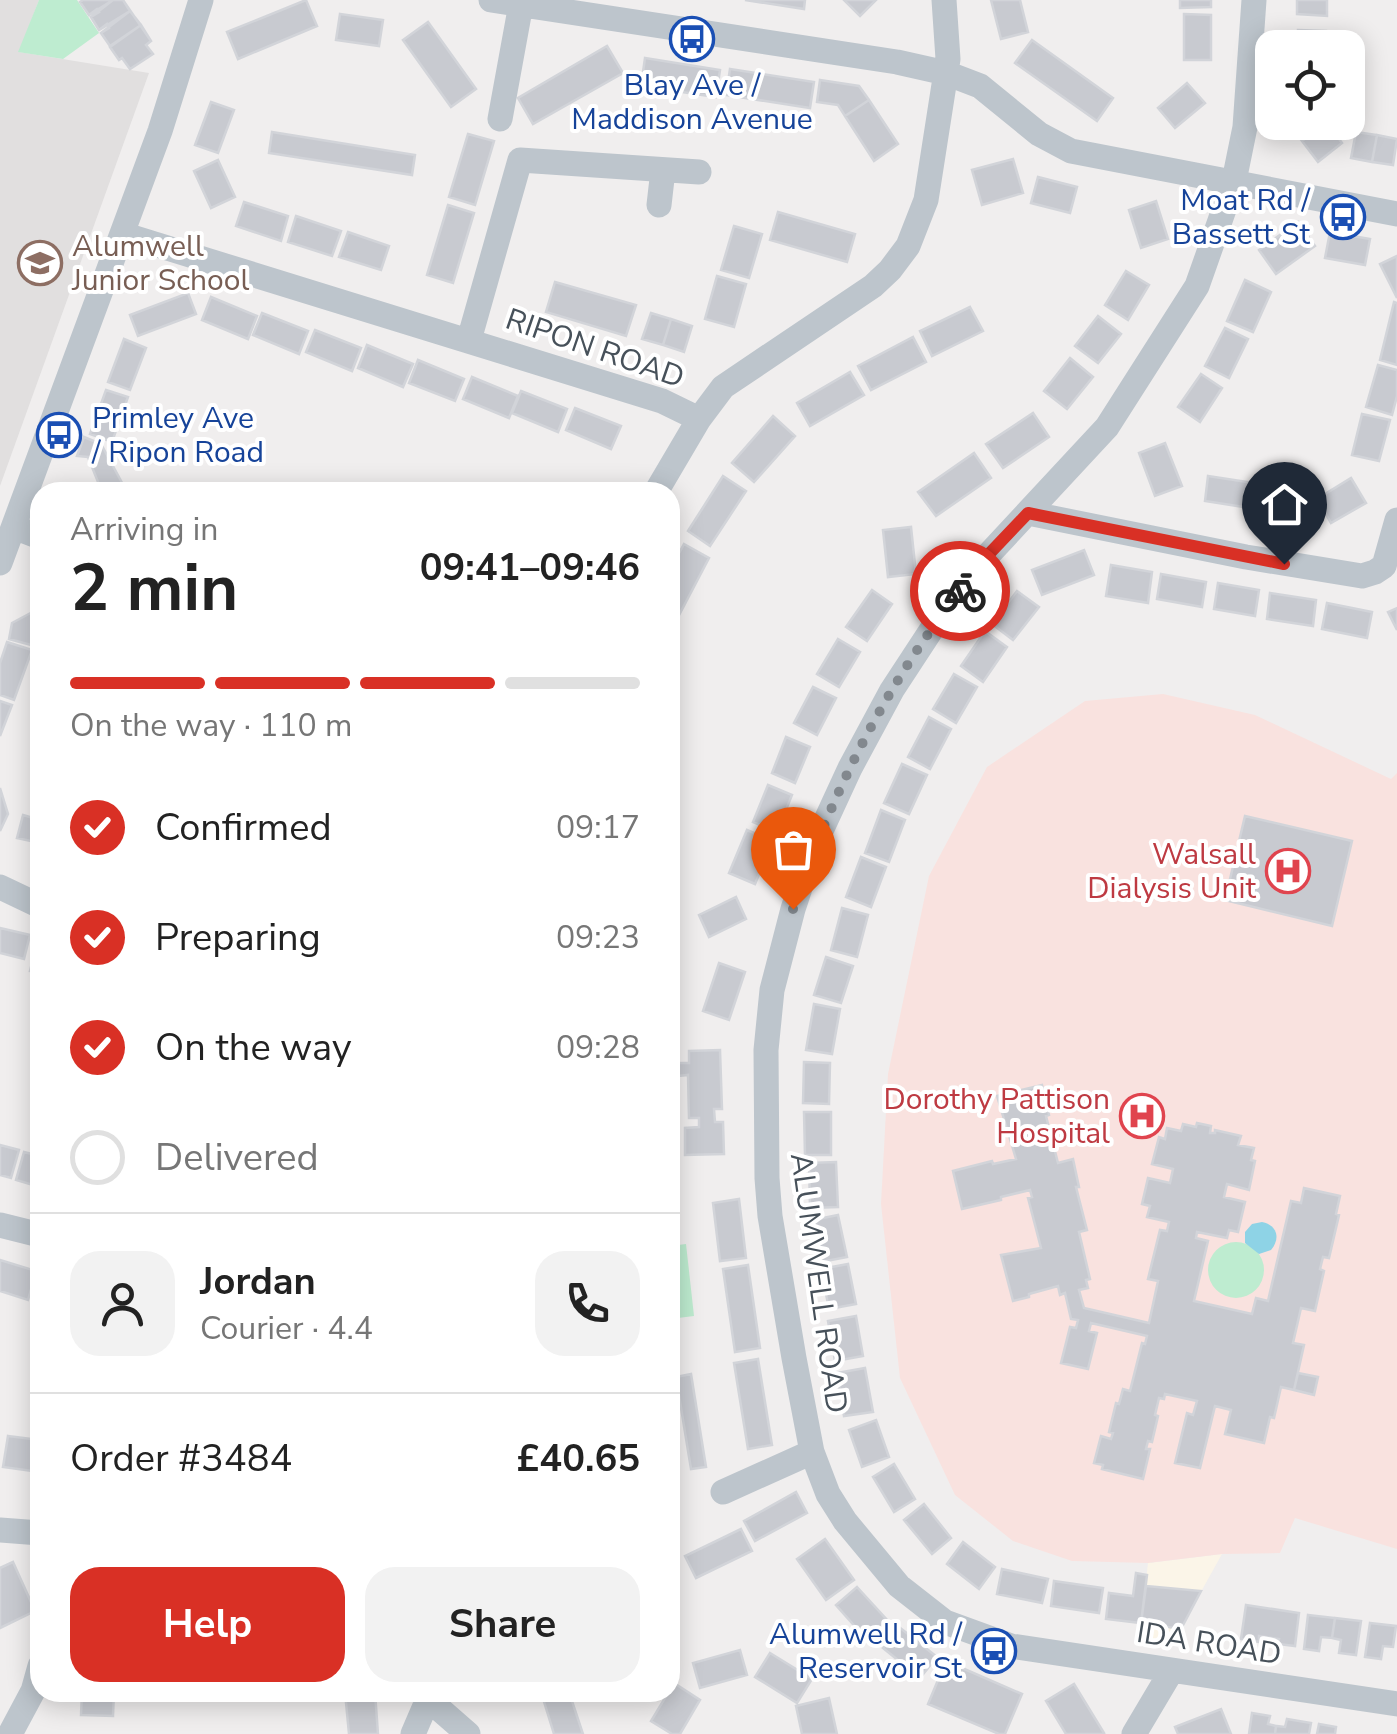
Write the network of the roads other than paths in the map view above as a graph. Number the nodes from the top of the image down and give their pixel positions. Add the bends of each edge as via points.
1 (201, 0) edge
2 (491, 0) edge
3 (944, 0) edge
4 (1254, 0) edge
5 (522, 4) junction
6 (946, 74) junction
7 (500, 120) dead end
8 (663, 170) junction
9 (700, 172) dead end
10 (1234, 181) junction
11 (659, 206) dead end
12 (1397, 214) edge
13 (122, 234) junction
14 (469, 340) junction
15 (699, 419) junction
16 (31, 482) edge
17 (662, 482) edge
18 (30, 484) edge
19 (1028, 513) junction
20 (1397, 520) edge
21 (14, 527) junction
22 (30, 533) edge
23 (0, 563) edge
24 (0, 888) edge
25 (30, 902) edge
26 (0, 1225) edge
27 (30, 1232) edge
28 (812, 1452) junction
29 (723, 1492) dead end
30 (0, 1530) edge
31 (30, 1532) edge
32 (1011, 1646) joint
33 (1172, 1670) junction
34 (30, 1697) edge
35 (424, 1702) edge
36 (434, 1702) edge
37 (1397, 1704) edge
38 (10, 1734) edge
39 (413, 1734) edge
40 (468, 1734) edge
41 (1134, 1734) edge

1 - 13 street
2 - 5 street
3 - 6 street
4 - 10 street, ALUMWELL ROAD via 1245,127
5 - 6 street
5 - 7 street
6 - 10 street via 980,86 1071,151
6 - 15 street via 926,200 908,246 872,286 723,386
8 - 9 street, RIPON ROAD
8 - 11 street
8 - 14 street, RIPON ROAD via 520,160
10 - 12 street
10 - 19 street, ALUMWELL ROAD via 1196,286 1107,427
13 - 14 street, RIPON ROAD
13 - 16 street
14 - 15 street, RIPON ROAD via 662,401
15 - 17 street
18 - 21 street
19 - 20 street via 1362,576 1384,566
19 - 28 street, ALUMWELL ROAD via 948,606 850,768 814,846 772,990 766,1050 770,1216
21 - 22 street
21 - 23 street
24 - 25 street
26 - 27 street
28 - 29 street, ALUMWELL ROAD
28 - 32 street, ALUMWELL ROAD via 836,1508 899,1586 945,1622
30 - 31 street
32 - 33 street, IDA ROAD
33 - 37 street, IDA ROAD
33 - 41 street
34 - 38 street
35 - 39 street
36 - 40 street

